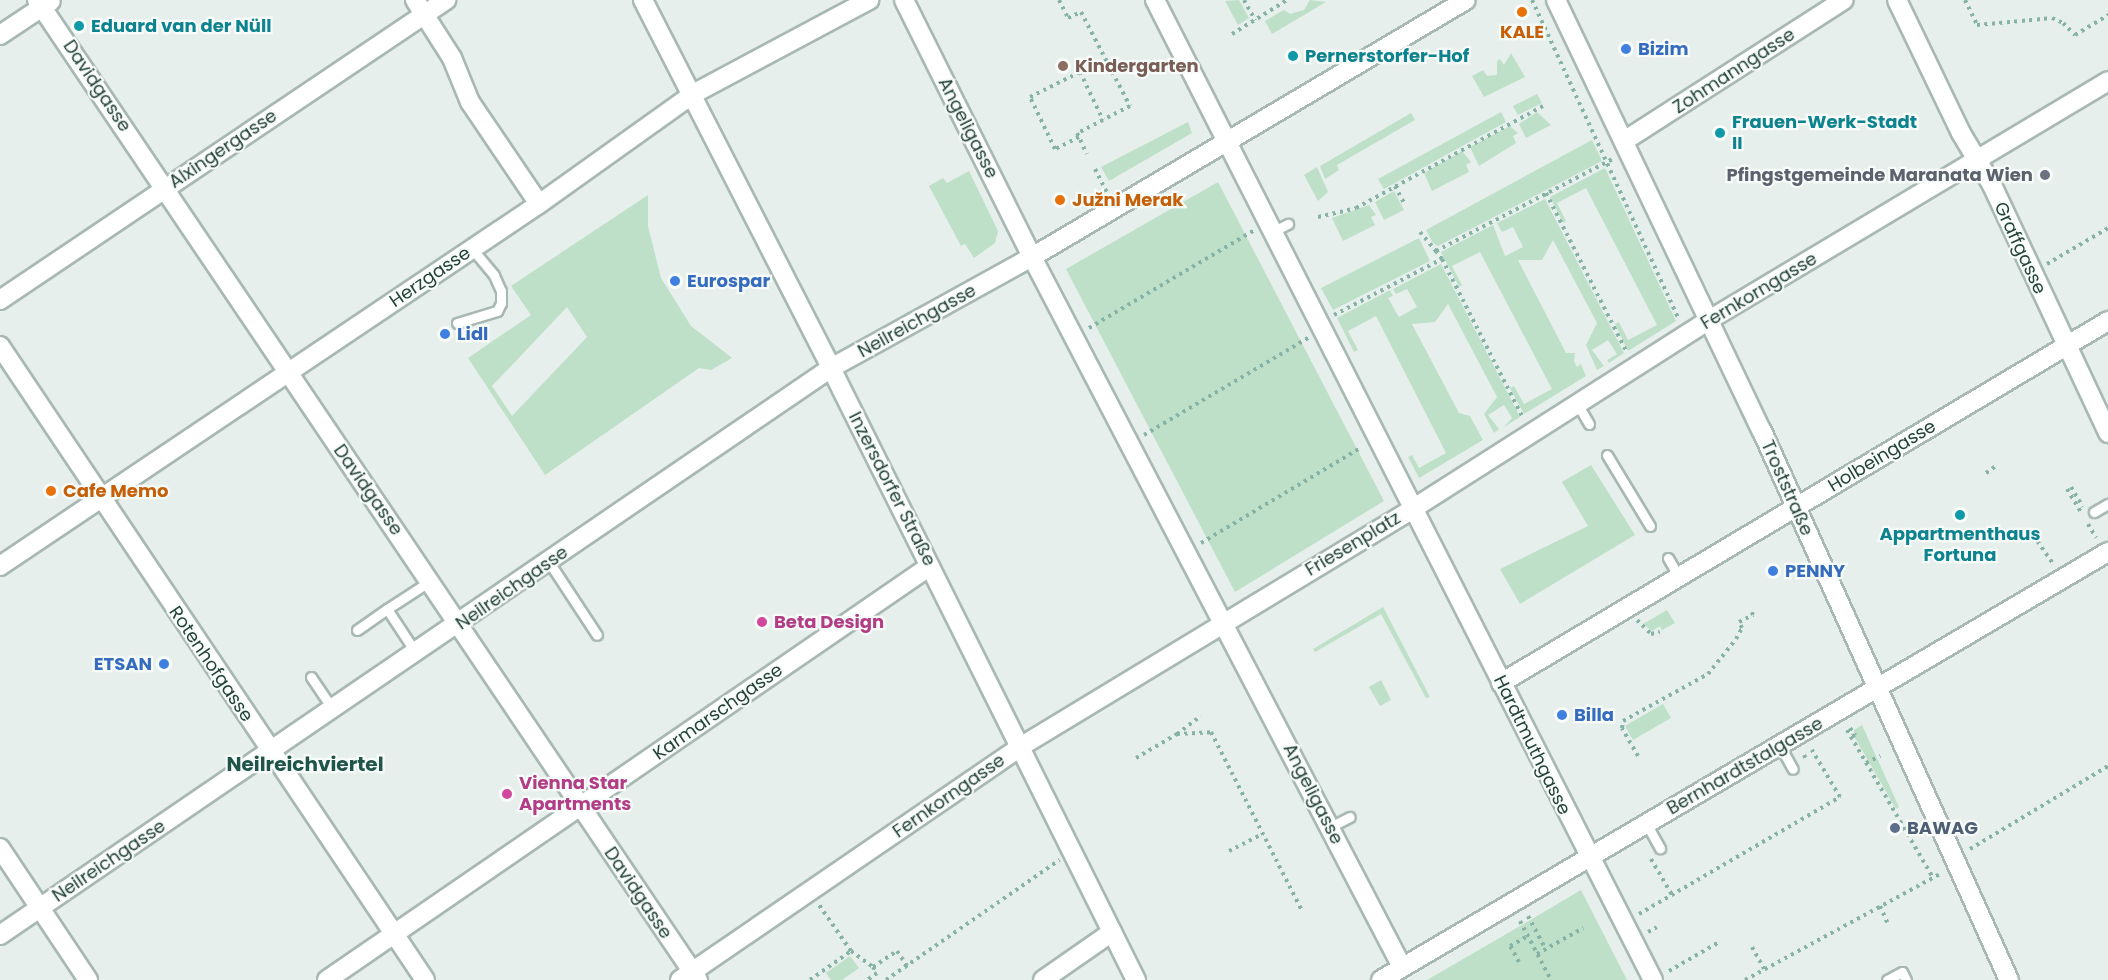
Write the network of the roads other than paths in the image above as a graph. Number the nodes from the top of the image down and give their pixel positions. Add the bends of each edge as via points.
1 (446, 0) edge
2 (643, 0) edge
3 (869, 0) edge
4 (904, 0) edge
5 (1155, 0) edge
6 (1466, 0) edge
7 (1557, 0) edge
8 (1844, 0) edge
9 (1897, 0) edge
10 (44, 2) edge
11 (420, 7) edge
12 (0, 35) edge
13 (2108, 81) edge
14 (693, 94) junction
15 (1624, 141) junction
16 (1226, 143) junction
17 (1977, 160) junction
18 (166, 187) junction
19 (539, 204) junction
20 (1288, 224) dead end
21 (1269, 228) junction
22 (472, 249) junction
23 (1032, 257) junction
24 (0, 300) edge
25 (1709, 320) junction
26 (2108, 321) edge
27 (457, 323) dead end
28 (0, 346) edge
29 (2066, 347) junction
30 (831, 368) junction
31 (287, 373) junction
32 (1578, 405) junction
33 (1589, 424) dead end
34 (2108, 433) edge
35 (1607, 455) dead end
36 (101, 499) junction
37 (2108, 504) edge
38 (1796, 507) junction
39 (1414, 508) junction
40 (2094, 512) dead end
41 (1650, 526) dead end
42 (2108, 552) edge
43 (1668, 558) dead end
44 (549, 562) junction
45 (0, 566) edge
46 (930, 566) junction
47 (1679, 577) junction
48 (430, 580) junction
49 (387, 609) junction
50 (1224, 621) junction
51 (460, 624) junction
52 (357, 630) dead end
53 (597, 635) dead end
54 (416, 654) junction
55 (311, 677) dead end
56 (1502, 683) junction
57 (1878, 690) junction
58 (334, 711) junction
59 (1780, 746) junction
60 (1020, 747) junction
61 (271, 753) junction
62 (1793, 770) dead end
63 (579, 807) junction
64 (1350, 817) dead end
65 (1646, 823) junction
66 (1330, 827) junction
67 (0, 848) edge
68 (1660, 848) dead end
69 (1588, 857) junction
70 (40, 908) junction
71 (1112, 932) junction
72 (0, 935) edge
73 (394, 935) junction
74 (1402, 967) junction
75 (1660, 976) edge
76 (690, 977) edge
77 (88, 980) edge
78 (327, 980) edge
79 (425, 980) edge
80 (1043, 980) edge
81 (1136, 980) edge
82 (1381, 980) edge
83 (1887, 980) edge
84 (1906, 980) edge
85 (2009, 980) edge

1 - 11 street, Alxingergasse
2 - 14 street, Inzersdorfer Straße
3 - 14 street, Herzgasse
4 - 23 street, Angeligasse
5 - 16 street
6 - 16 street
7 - 15 street, Troststraße
8 - 15 street, Zohmanngasse
9 - 17 street, Graffgasse
10 - 12 street
10 - 18 street, Davidgasse
11 - 18 street, Alxingergasse
11 - 19 street via 452,58 470,102
13 - 17 street, Fernkorngasse
14 - 19 street, Herzgasse
14 - 30 street, Inzersdorfer Straße
15 - 25 street, Troststraße
16 - 21 street, Friesenplatz
16 - 23 street
17 - 25 street, Fernkorngasse
17 - 29 street, Graffgasse
18 - 24 street, Alxingergasse
18 - 31 street, Davidgasse
19 - 22 street, Herzgasse
20 - 21 lane
21 - 39 street, Friesenplatz
22 - 27 lane via 494,275 501,303 497,311
22 - 31 street, Herzgasse
23 - 30 street, Neilreichgasse
23 - 50 street
25 - 32 street, Fernkorngasse
25 - 38 street, Troststraße
26 - 29 street, Holbeingasse
28 - 36 street, Rotenhofgasse
29 - 34 street, Graffgasse
29 - 38 street, Holbeingasse
30 - 44 street, Neilreichgasse
30 - 46 street, Inzersdorfer Straße
31 - 36 street, Herzgasse
31 - 48 street, Davidgasse
32 - 33 lane
32 - 39 street, Fernkorngasse
35 - 41 lane
36 - 45 street, Herzgasse
36 - 61 street, Rotenhofgasse
37 - 40 lane
38 - 47 street, Holbeingasse
38 - 57 street, Troststraße
39 - 50 street, Friesenplatz
39 - 56 street, Hardtmuthgasse
42 - 57 street, Bernhardtstalgasse
43 - 47 lane
44 - 51 street, Neilreichgasse
44 - 53 lane
46 - 60 street, Inzersdorfer Straße
46 - 63 street, Karmarschgasse
47 - 56 street, Holbeingasse
48 - 49 lane
48 - 51 street, Davidgasse
49 - 52 lane
49 - 54 lane
50 - 60 street, Fernkorngasse
50 - 66 street, Angeligasse
51 - 54 street, Neilreichgasse
51 - 63 street, Davidgasse
54 - 58 street, Neilreichgasse
55 - 58 lane
56 - 69 street, Hardtmuthgasse
57 - 59 street, Bernhardtstalgasse
57 - 85 street, Troststraße
58 - 61 street, Neilreichgasse
59 - 62 lane
59 - 65 street, Bernhardtstalgasse
60 - 71 street, Inzersdorfer Straße
60 - 76 street, Fernkorngasse
61 - 70 street, Neilreichgasse
61 - 73 street, Rotenhofgasse
63 - 73 street, Karmarschgasse
63 - 76 street, Davidgasse
64 - 66 lane
65 - 68 lane
65 - 69 street, Bernhardtstalgasse
66 - 74 street, Angeligasse
67 - 70 street
69 - 74 street, Bernhardtstalgasse
69 - 75 street, Hardtmuthgasse
70 - 72 street, Neilreichgasse
70 - 77 street
71 - 80 street
71 - 81 street, Inzersdorfer Straße
73 - 78 street, Karmarschgasse
73 - 79 street, Rotenhofgasse
74 - 82 street, Bernhardtstalgasse
83 - 84 lane via 1902,972

